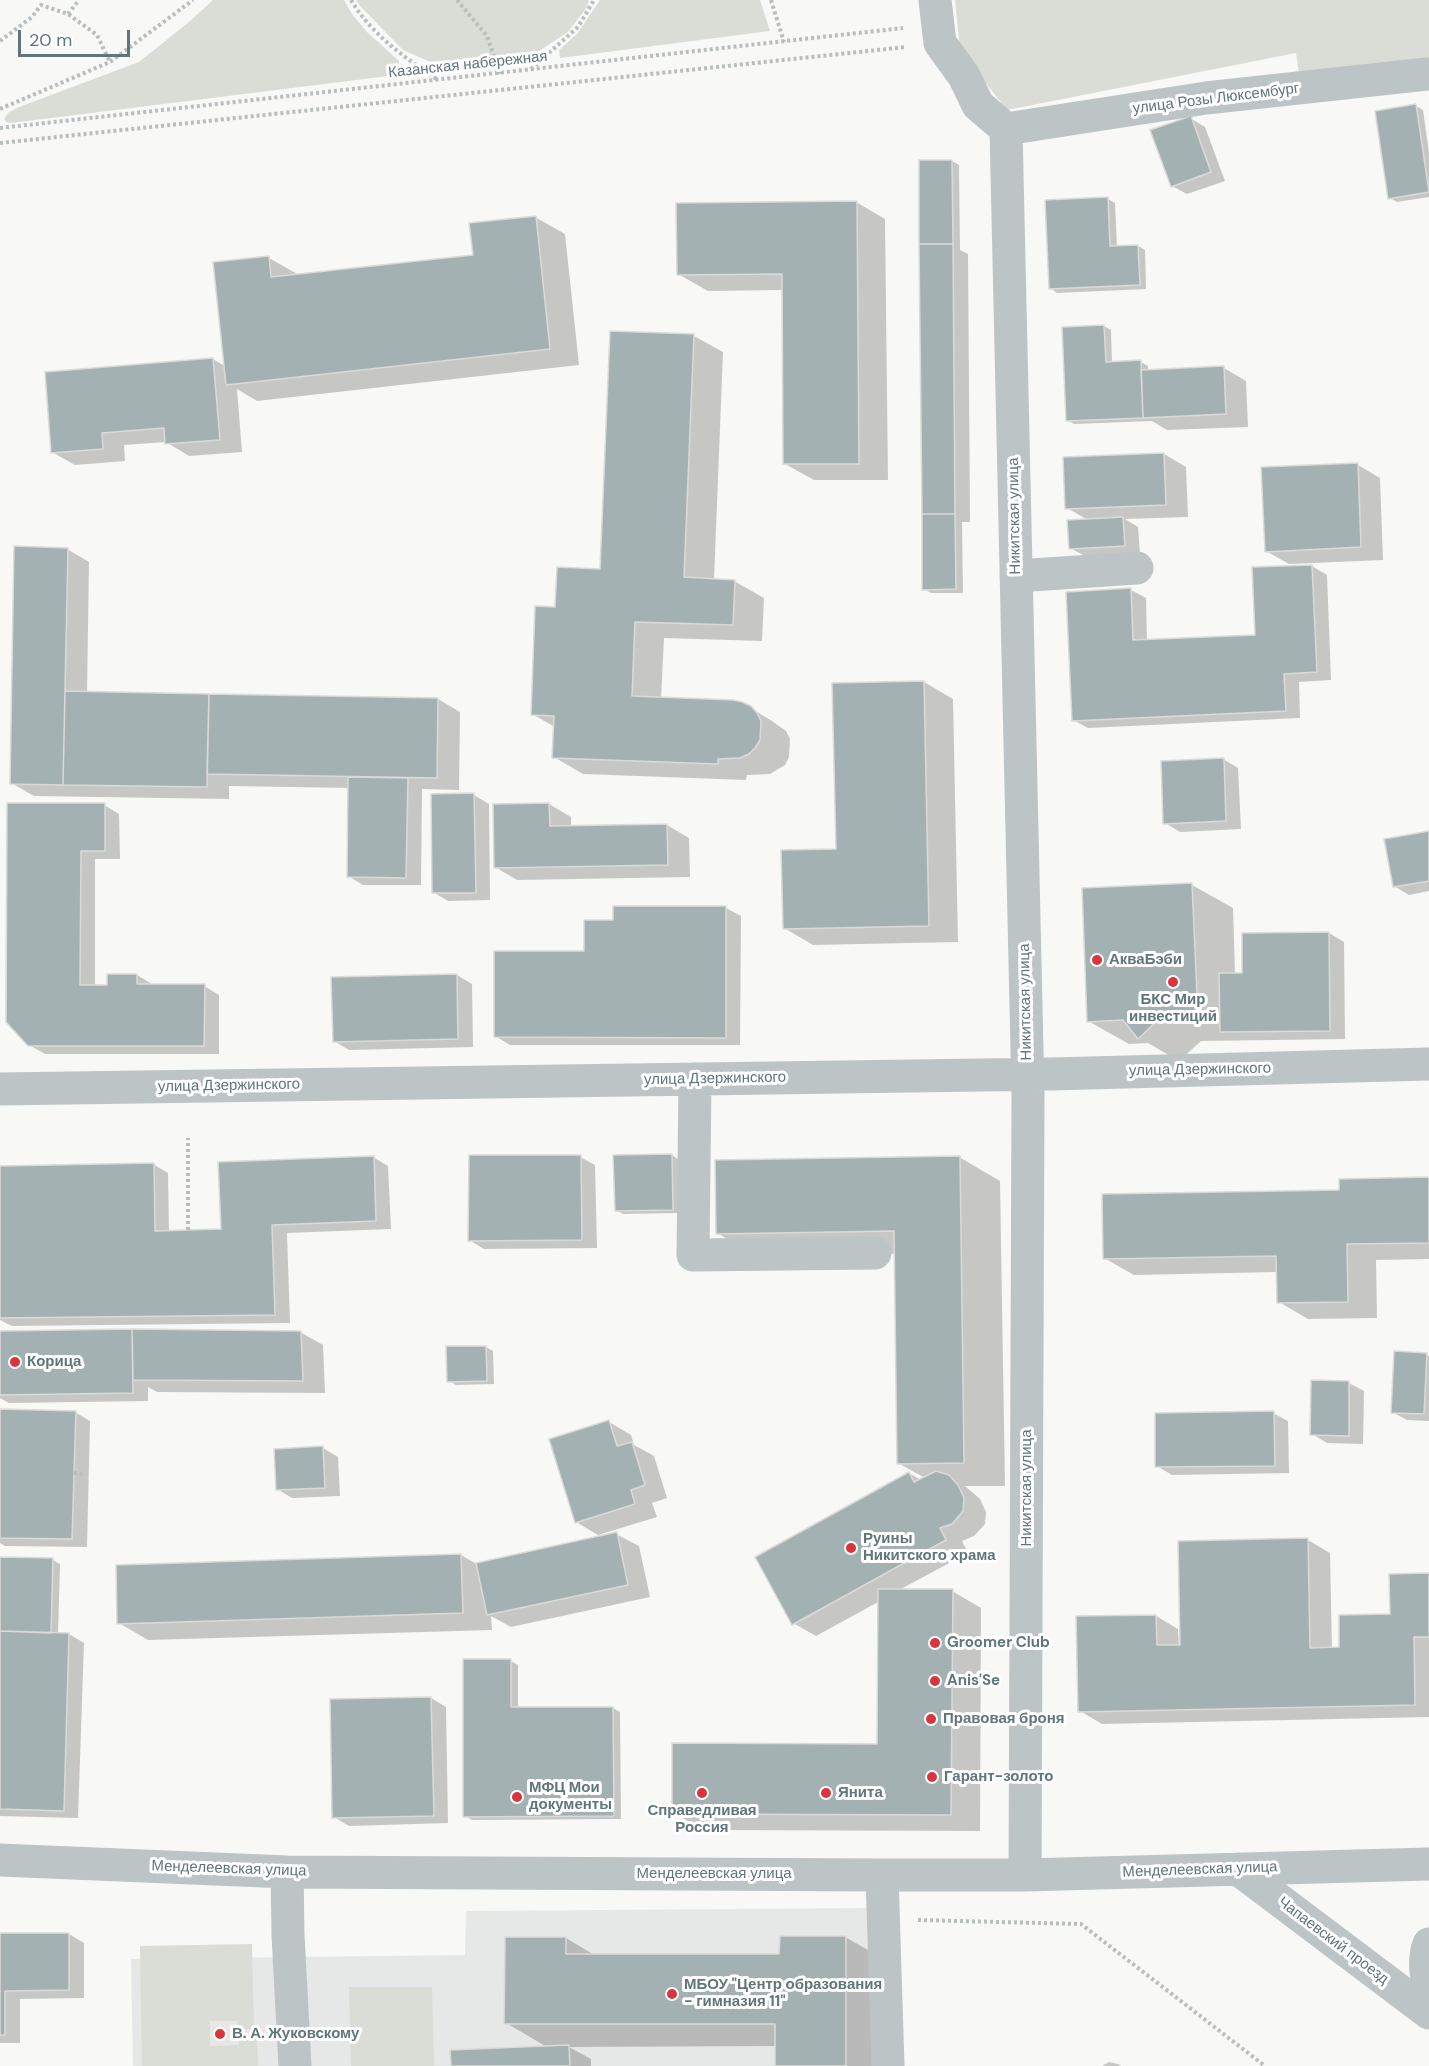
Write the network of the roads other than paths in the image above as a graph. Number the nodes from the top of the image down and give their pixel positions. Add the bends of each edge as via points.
1 (938, 22) edge
2 (1427, 74) dead end
3 (1006, 129) junction
4 (1137, 567) dead end
5 (1016, 576) junction
6 (1429, 1064) edge
7 (1027, 1074) junction
8 (695, 1079) junction
9 (0, 1089) edge
10 (875, 1253) dead end
11 (0, 1860) edge
12 (1429, 1864) edge
13 (1238, 1869) junction
14 (287, 1872) junction
15 (882, 1875) junction
16 (1026, 1875) junction
17 (1429, 1944) edge
18 (1429, 1987) edge
19 (1429, 2013) edge
20 (295, 2066) edge
21 (888, 2066) edge

1 - 3 street via 978,105
2 - 3 street, улица Розы Люксембург via 1206,98
3 - 5 street, Никитская улица
4 - 5 street
5 - 7 street, Никитская улица
6 - 7 street, улица Дзержинского
7 - 8 street, улица Дзержинского
7 - 16 street, Никитская улица
8 - 9 street, улица Дзержинского
8 - 10 street via 693,1255
11 - 14 street, Менделеевская улица
12 - 13 street, Менделеевская улица
13 - 16 street, Менделеевская улица
13 - 19 street, Чапаевский проезд
14 - 15 street, Менделеевская улица
14 - 20 street
15 - 16 street, Менделеевская улица
15 - 21 street
17 - 18 street

